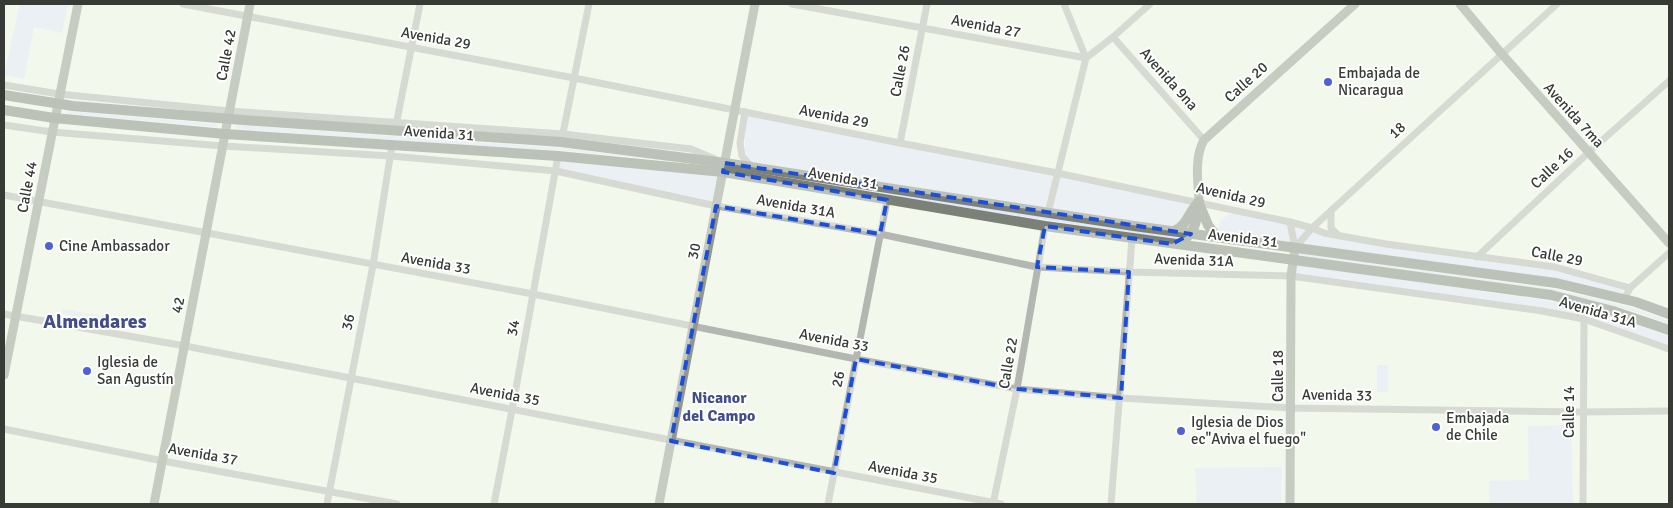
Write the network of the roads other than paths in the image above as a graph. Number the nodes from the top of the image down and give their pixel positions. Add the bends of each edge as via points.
1 (78, 4) edge
2 (183, 4) edge
3 (250, 4) edge
4 (420, 4) edge
5 (589, 4) edge
6 (755, 4) edge
7 (792, 4) edge
8 (927, 4) edge
9 (1064, 4) edge
10 (1150, 4) edge
11 (1355, 4) edge
12 (1460, 4) edge
13 (1557, 4) edge
14 (248, 17) junction
15 (923, 28) junction
16 (1113, 37) junction
17 (411, 48) junction
18 (1501, 53) junction
19 (1086, 58) junction
20 (574, 78) junction
21 (1669, 81) edge
22 (4, 85) edge
23 (4, 95) edge
24 (58, 99) junction
25 (4, 110) edge
26 (735, 110) junction
27 (745, 112) junction
28 (229, 115) junction
29 (54, 118) junction
30 (4, 125) edge
31 (396, 126) junction
32 (52, 132) junction
33 (225, 134) junction
34 (562, 138) junction
35 (1204, 140) junction
36 (900, 143) junction
37 (392, 145) junction
38 (223, 146) junction
39 (1589, 152) junction
40 (391, 156) junction
41 (558, 156) junction
42 (724, 167) junction
43 (752, 167) junction
44 (556, 171) junction
45 (1057, 173) junction
46 (4, 195) edge
47 (887, 200) junction
48 (38, 202) junction
49 (1198, 202) junction
50 (716, 206) junction
51 (1331, 211) junction
52 (1048, 213) junction
53 (1290, 222) junction
54 (1046, 226) junction
55 (1312, 228) junction
56 (1174, 232) junction
57 (206, 234) junction
58 (880, 234) junction
59 (1191, 234) junction
60 (1339, 236) junction
61 (1217, 237) junction
62 (1132, 239) junction
63 (1669, 243) edge
64 (1172, 244) junction
65 (1296, 248) junction
66 (1669, 254) edge
67 (1477, 257) junction
68 (1294, 260) junction
69 (373, 265) junction
70 (1037, 267) junction
71 (1129, 272) junction
72 (1291, 276) junction
73 (1630, 288) junction
74 (533, 294) junction
75 (1624, 300) junction
76 (4, 314) edge
77 (1669, 314) edge
78 (16, 316) junction
79 (1584, 319) junction
80 (694, 326) junction
81 (1669, 330) edge
82 (185, 346) junction
83 (1669, 349) edge
84 (856, 359) junction
85 (4, 375) edge
86 (351, 378) junction
87 (1017, 389) junction
88 (1121, 398) junction
89 (1291, 408) junction
90 (512, 410) junction
91 (1582, 412) junction
92 (1669, 412) edge
93 (4, 428) edge
94 (671, 441) junction
95 (163, 461) junction
96 (834, 473) junction
97 (329, 491) junction
98 (154, 504) edge
99 (327, 504) edge
100 (397, 504) edge
101 (494, 504) edge
102 (659, 504) edge
103 (828, 504) edge
104 (996, 504) edge
105 (1111, 504) edge
106 (1290, 504) edge
107 (1583, 504) edge

1 - 24 street, Calle 44
2 - 14 street, Avenida 29
3 - 14 street, Calle 42
4 - 17 street
5 - 20 street
6 - 26 street, 30
7 - 15 street, Avenida 27
8 - 15 street, Calle 26
9 - 19 street
10 - 16 street
11 - 35 street, Calle 20
12 - 18 street, Avenida 7ma
13 - 18 street
14 - 17 street, Avenida 29
14 - 28 street, Calle 42
15 - 19 street, Avenida 27
15 - 36 street, Calle 26
16 - 19 street
16 - 35 street, Avenida 9na
17 - 20 street, Avenida 29
17 - 31 street
18 - 39 street, Avenida 7ma
18 - 51 street, 18
19 - 45 street
20 - 26 street, Avenida 29
20 - 34 street
21 - 39 street, Calle 16
22 - 24 street, Avenida 31
23 - 24 main road, Avenida 31
24 - 28 main road, Avenida 31
24 - 29 street, Calle 44
25 - 29 main road, Avenida 31
26 - 27 street, Avenida 29
26 - 42 street, 30
27 - 36 street, Avenida 29
27 - 43 street via 740,143 742,156
28 - 31 main road, Avenida 31
28 - 33 street, 42
29 - 32 street, Calle 44
29 - 33 main road, Avenida 31
30 - 32 street, Avenida 31
31 - 34 main road, Avenida 31
32 - 38 street, Avenida 31
32 - 48 street, Calle 44
33 - 37 main road, Avenida 31
33 - 38 street, 42
34 - 42 main road, Avenida 31
35 - 49 street via 1198,159
36 - 45 street, Avenida 29
37 - 40 street, 36
37 - 41 main road, Avenida 31
38 - 40 street, Avenida 31
38 - 57 street, 42
39 - 63 street, Avenida 7ma
39 - 67 street, Calle 16
40 - 44 street, Avenida 31
40 - 69 street, 36
41 - 42 main road, Avenida 31
41 - 44 street, 34
42 - 43 main road, Avenida 31
42 - 47 main road, Avenida 31
42 - 50 street, 30
43 - 52 main road, Avenida 31
44 - 50 street, Avenida 31
44 - 74 street, 34
45 - 49 street, Avenida 29
45 - 52 street
46 - 48 street, Avenida 33
47 - 54 main road, Avenida 31
47 - 58 street, 26
48 - 57 street, Avenida 33
48 - 78 street, Calle 44
49 - 53 street, Avenida 29
49 - 56 main road via 1185,224
49 - 59 main road
49 - 61 main road
50 - 58 street, Avenida 31A
50 - 80 street, 30
51 - 55 street, 18
51 - 60 street via 1331,228
52 - 56 main road, Avenida 31
53 - 55 street, Avenida 29
53 - 65 street, Calle 18
54 - 62 main road, Avenida 31
54 - 70 street, Calle 22
55 - 60 street, Avenida 29
55 - 65 street, Calle 18
56 - 59 main road, Avenida 31
57 - 69 street, Avenida 33
57 - 82 street, 42
58 - 70 street, Avenida 31A
58 - 84 street, 26
59 - 61 main road, Avenida 31
59 - 64 main road
60 - 67 street, Avenida 29
61 - 65 main road, Avenida 31
62 - 64 main road, Avenida 31
62 - 71 street
64 - 68 main road, Avenida 31
65 - 68 street, Calle 18
65 - 75 main road, Avenida 31 via 1556,284
66 - 73 street
67 - 73 street, Calle 29 via 1555,267
68 - 72 street, Calle 18
68 - 81 main road, Avenida 31 via 1552,295
69 - 74 street, Avenida 33
69 - 86 street, 36
70 - 71 street, Avenida 31A
70 - 87 street, Calle 22
71 - 72 street, Avenida 31A
71 - 88 street
72 - 79 street, Avenida 31A
72 - 89 street, Calle 18
73 - 75 street
74 - 80 street, Avenida 33
74 - 90 street, 34
75 - 77 main road, Avenida 31
76 - 78 street, Avenida 35
78 - 82 street, Avenida 35
78 - 85 street, Calle 44
79 - 83 street, Avenida 31A
79 - 91 street, Calle 14
80 - 84 street, Avenida 33
80 - 94 street, 30
82 - 86 street, Avenida 35
82 - 95 street, 42
84 - 87 street, Avenida 33
84 - 96 street, 26
86 - 90 street, Avenida 35
86 - 97 street, 36
87 - 88 street, Avenida 33
87 - 104 street, Calle 22
88 - 89 street, Avenida 33
88 - 105 street
89 - 91 street, Avenida 33
89 - 106 street, Calle 18
90 - 94 street, Avenida 35
90 - 101 street, 34
91 - 92 street, Avenida 33
91 - 107 street, Calle 14
93 - 95 street, Avenida 37
94 - 96 street, Avenida 35
94 - 102 street, 30
95 - 97 street, Avenida 37
95 - 98 street, 42
96 - 103 street, 26
96 - 104 street, Avenida 35
97 - 99 street, 36
97 - 100 street, Avenida 37

